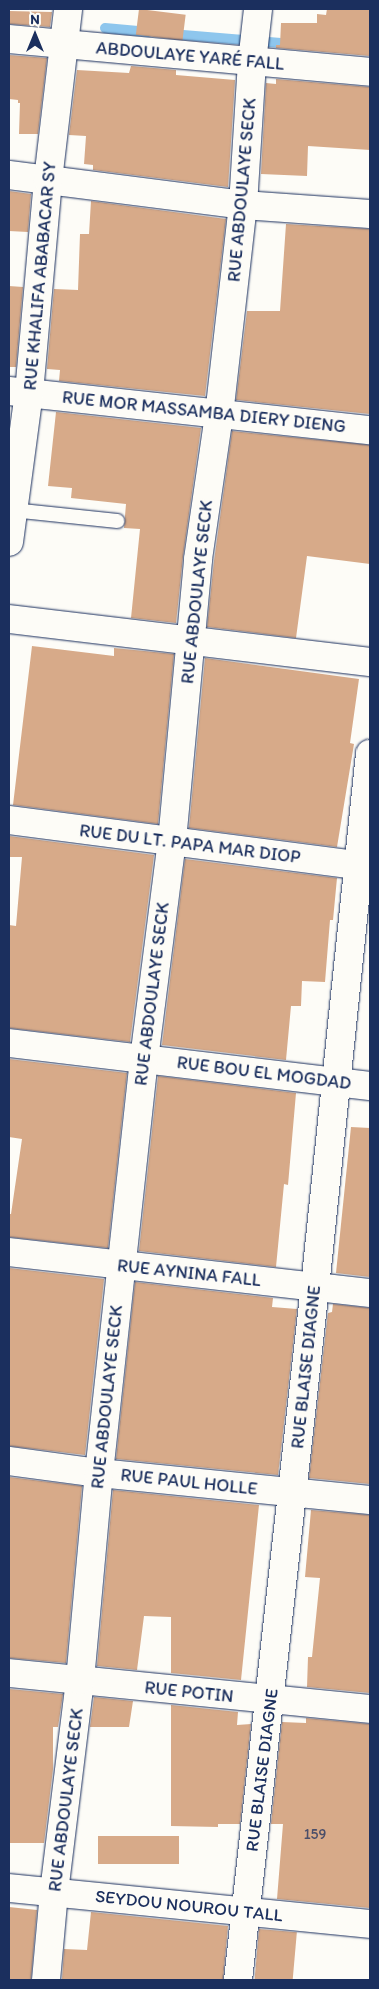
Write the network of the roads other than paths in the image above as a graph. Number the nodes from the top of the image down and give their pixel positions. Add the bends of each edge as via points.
1 (68, 9) edge
2 (258, 9) edge
3 (9, 40) edge
4 (63, 44) junction
5 (252, 62) junction
6 (370, 72) edge
7 (9, 175) edge
8 (48, 180) junction
9 (243, 205) junction
10 (370, 214) edge
11 (19, 392) edge
12 (219, 415) junction
13 (370, 430) edge
14 (12, 510) junction
15 (117, 521) dead end
16 (9, 542) edge
17 (9, 619) edge
18 (190, 641) junction
19 (370, 662) edge
20 (370, 754) edge
21 (9, 820) edge
22 (172, 841) junction
23 (365, 867) edge
24 (9, 1042) edge
25 (144, 1059) junction
26 (337, 1082) junction
27 (370, 1086) edge
28 (9, 1252) edge
29 (121, 1265) junction
30 (315, 1287) junction
31 (370, 1293) edge
32 (9, 1461) edge
33 (99, 1473) junction
34 (292, 1493) junction
35 (370, 1500) edge
36 (9, 1673) edge
37 (80, 1680) junction
38 (270, 1701) junction
39 (370, 1709) edge
40 (9, 1888) edge
41 (54, 1892) junction
42 (245, 1913) junction
43 (370, 1924) edge
44 (46, 1980) edge
45 (238, 1980) edge

1 - 4 street, RUE KHALIFA ABABACAR SY
2 - 5 street, RUE ABDOULAYE SECK
3 - 4 street, ABDOULAYE YARÉ FALL
4 - 5 street, ABDOULAYE YARÉ FALL
4 - 8 street, RUE KHALIFA ABABACAR SY
5 - 6 street, ABDOULAYE YARÉ FALL
5 - 9 street, RUE ABDOULAYE SECK
7 - 8 street
8 - 9 street
8 - 11 street, RUE KHALIFA ABABACAR SY
9 - 10 street
9 - 12 street, RUE ABDOULAYE SECK
11 - 12 street, RUE MOR MASSAMBA DIERY DIENG
11 - 14 street, RUE KHALIFA ABABACAR SY
12 - 13 street, RUE MOR MASSAMBA DIERY DIENG
12 - 18 street, RUE ABDOULAYE SECK via 198,558
14 - 15 lane
14 - 16 street, RUE KHALIFA ABABACAR SY
17 - 18 street
18 - 19 street
18 - 22 street, RUE ABDOULAYE SECK
20 - 23 street, RUE BLAISE DIAGNE
21 - 22 street, RUE DU LT. PAPA MAR DIOP
22 - 23 street, RUE DU LT. PAPA MAR DIOP
22 - 25 street, RUE ABDOULAYE SECK
23 - 26 street, RUE BLAISE DIAGNE
24 - 25 street, RUE BOU EL MOGDAD
25 - 26 street, RUE BOU EL MOGDAD
25 - 29 street, RUE ABDOULAYE SECK
26 - 27 street, RUE BOU EL MOGDAD
26 - 30 street, RUE BLAISE DIAGNE
28 - 29 street, RUE AYNINA FALL
29 - 30 street, RUE AYNINA FALL
29 - 33 street, RUE ABDOULAYE SECK
30 - 31 street, RUE AYNINA FALL
30 - 34 street, RUE BLAISE DIAGNE
32 - 33 street, RUE PAUL HOLLE
33 - 34 street, RUE PAUL HOLLE
33 - 37 street, RUE ABDOULAYE SECK
34 - 35 street, RUE PAUL HOLLE
34 - 38 street, RUE BLAISE DIAGNE
36 - 37 street, RUE POTIN
37 - 38 street, RUE POTIN
37 - 41 street, RUE ABDOULAYE SECK
38 - 39 street, RUE POTIN
38 - 42 street, RUE BLAISE DIAGNE
40 - 41 street, SEYDOU NOUROU TALL
41 - 42 street, SEYDOU NOUROU TALL
41 - 44 street, RUE ABDOULAYE SECK
42 - 43 street, SEYDOU NOUROU TALL
42 - 45 street, RUE BLAISE DIAGNE

